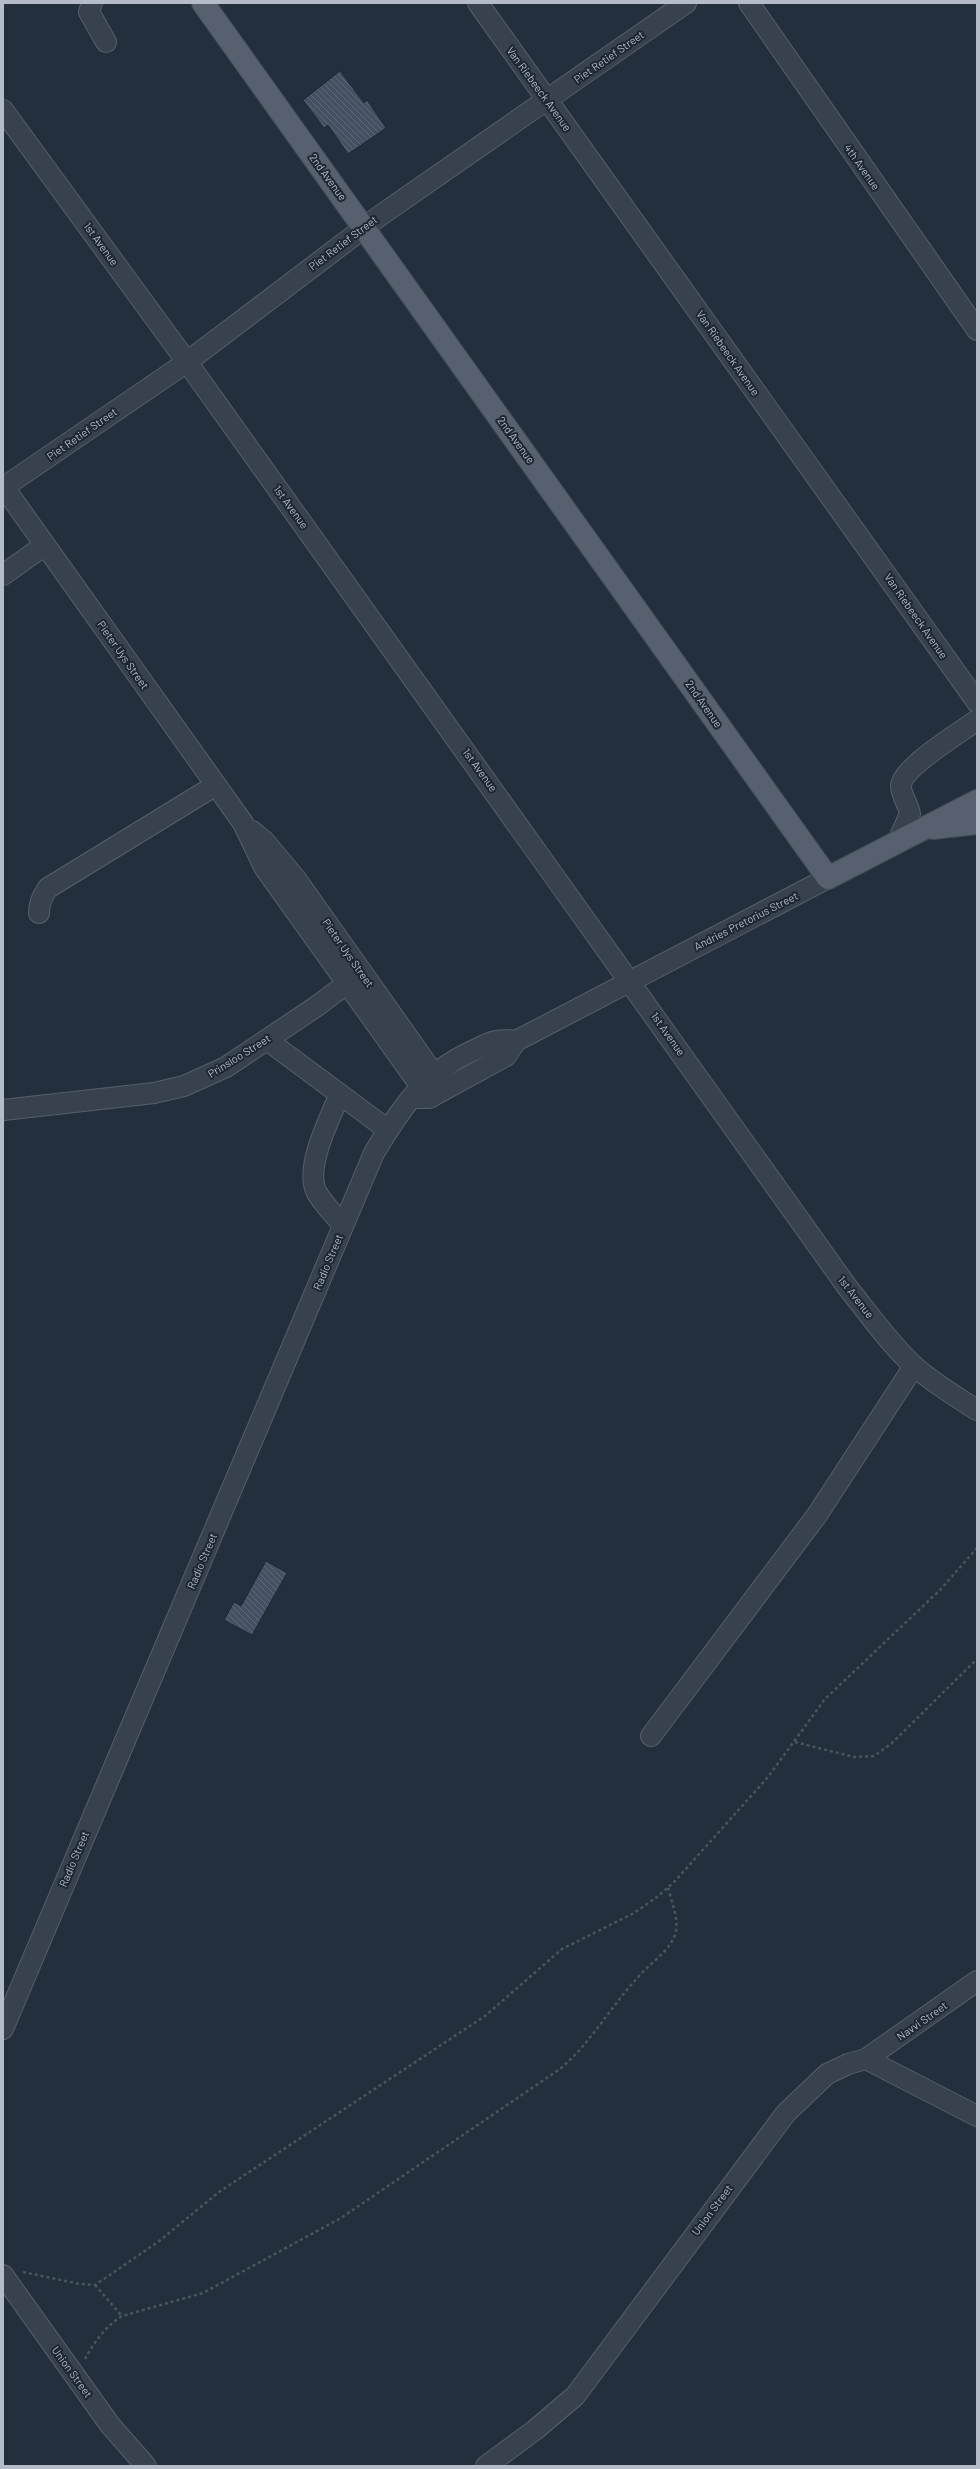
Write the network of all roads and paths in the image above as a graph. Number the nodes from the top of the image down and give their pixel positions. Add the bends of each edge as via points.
1 (92, 3) edge
2 (203, 3) edge
3 (478, 3) edge
4 (686, 3) edge
5 (750, 3) edge
6 (106, 42) dead end
7 (548, 100) junction
8 (3, 110) edge
9 (364, 228) junction
10 (977, 330) edge
11 (187, 362) junction
12 (3, 487) edge
13 (45, 545) junction
14 (3, 574) edge
15 (977, 702) edge
16 (977, 720) edge
17 (216, 785) junction
18 (977, 801) edge
19 (977, 823) edge
20 (923, 828) junction
21 (898, 841) junction
22 (828, 878) junction
23 (40, 913) dead end
24 (354, 978) junction
25 (631, 982) junction
26 (267, 1040) junction
27 (427, 1089) junction
28 (340, 1094) junction
29 (3, 1110) edge
30 (388, 1130) junction
31 (343, 1226) junction
32 (914, 1366) junction
33 (977, 1410) edge
34 (977, 1548) edge
35 (977, 1659) edge
36 (651, 1736) dead end
37 (795, 1742) junction
38 (668, 1887) junction
39 (977, 1981) edge
40 (3, 2029) edge
41 (866, 2059) junction
42 (977, 2116) edge
43 (9, 2273) edge
44 (95, 2285) junction
45 (122, 2316) junction
46 (76, 2377) junction
47 (146, 2466) edge
48 (486, 2466) edge

1 - 6 street via 89,12
2 - 9 main road, 2nd Avenue
3 - 7 street, Van Riebeeck Avenue
4 - 7 street, Piet Retief Street
5 - 10 street, 4th Avenue
7 - 9 street, Piet Retief Street
7 - 15 street, Van Riebeeck Avenue
8 - 11 street, 1st Avenue
9 - 11 street, Piet Retief Street
9 - 22 main road, 2nd Avenue
11 - 12 street, Piet Retief Street
11 - 25 street, 1st Avenue
12 - 13 street, Pieter Uys Street
13 - 14 street
13 - 17 street, Pieter Uys Street
16 - 21 street via 917,764 904,778 901,787 910,814
17 - 23 street via 48,888 39,906
17 - 24 street, Pieter Uys Street via 243,823 264,867
18 - 20 main road, Andries Pretorius Street
19 - 20 main road via 949,828
20 - 21 main road, Andries Pretorius Street
21 - 22 main road, Andries Pretorius Street
22 - 25 street, Andries Pretorius Street
24 - 26 street, Prinsloo Street
24 - 27 street, Pieter Uys Street
25 - 27 street, Andries Pretorius Street via 516,1041 506,1056
25 - 32 street, 1st Avenue via 848,1288
26 - 28 street
26 - 29 street, Prinsloo Street via 226,1067 184,1086 154,1093
27 - 30 street, Radio Street
28 - 30 street
28 - 31 street via 316,1158 313,1176 316,1192
30 - 31 street, Radio Street via 374,1153
31 - 40 street, Radio Street
32 - 33 street, 1st Avenue
32 - 36 street via 817,1515
34 - 37 path via 940,1590 825,1699
35 - 37 path via 892,1743 874,1756 854,1757
37 - 38 path via 768,1777
38 - 44 path via 634,1913 562,1949 485,2016 219,2192 158,2242
38 - 45 path via 676,1923 672,1941 640,1974 581,2049 560,2069 341,2218 203,2293
39 - 41 street, Navvi Street
41 - 42 street
41 - 48 street, Union Street via 828,2074 791,2108 692,2236 575,2396 541,2426
43 - 44 path
43 - 46 street, Union Street
44 - 45 path
45 - 46 path via 110,2323 102,2332
46 - 47 street, Union Street via 110,2425

